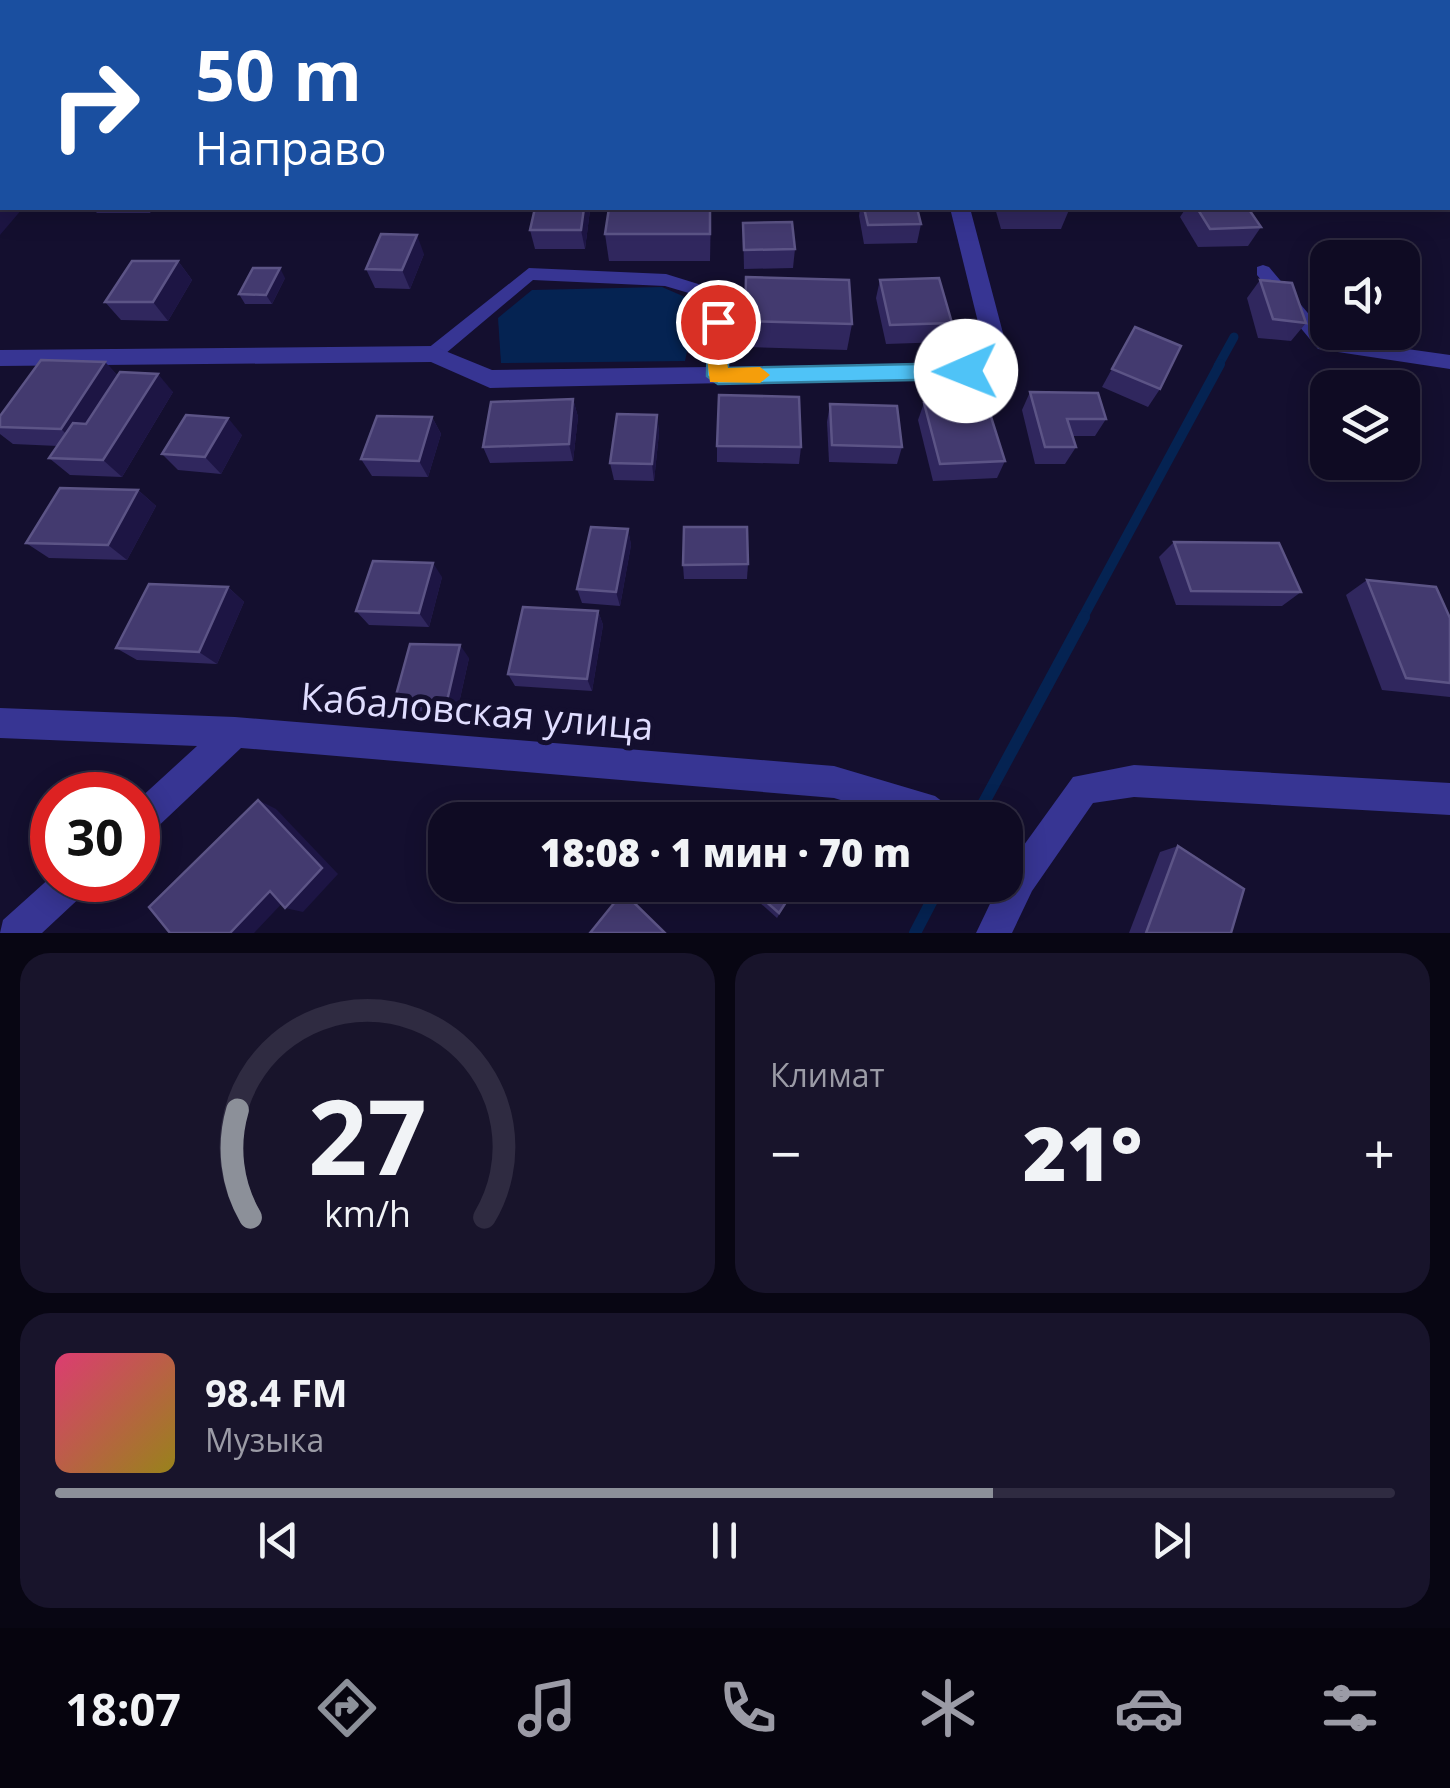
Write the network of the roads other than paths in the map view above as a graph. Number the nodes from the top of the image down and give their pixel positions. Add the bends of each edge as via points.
1 (961, 210) edge
2 (1263, 271) dead end
3 (433, 354) junction
4 (0, 358) edge
5 (1450, 362) edge
6 (718, 376) junction
7 (0, 723) edge
8 (235, 732) junction
9 (1450, 799) edge
10 (160, 802) edge
11 (902, 802) edge
12 (1023, 860) edge
13 (50, 902) edge
14 (1003, 902) edge
15 (16, 933) edge
16 (994, 933) edge

1 - 6 street via 1002,370
2 - 5 lane via 1324,344
3 - 4 street
3 - 6 street via 490,379
3 - 6 lane via 529,274 666,280 718,296
7 - 8 street, Кабаловская улица
8 - 10 street
8 - 11 street, Кабаловская улица via 834,782
9 - 12 street via 1134,781 1084,788
13 - 15 street
14 - 16 street

